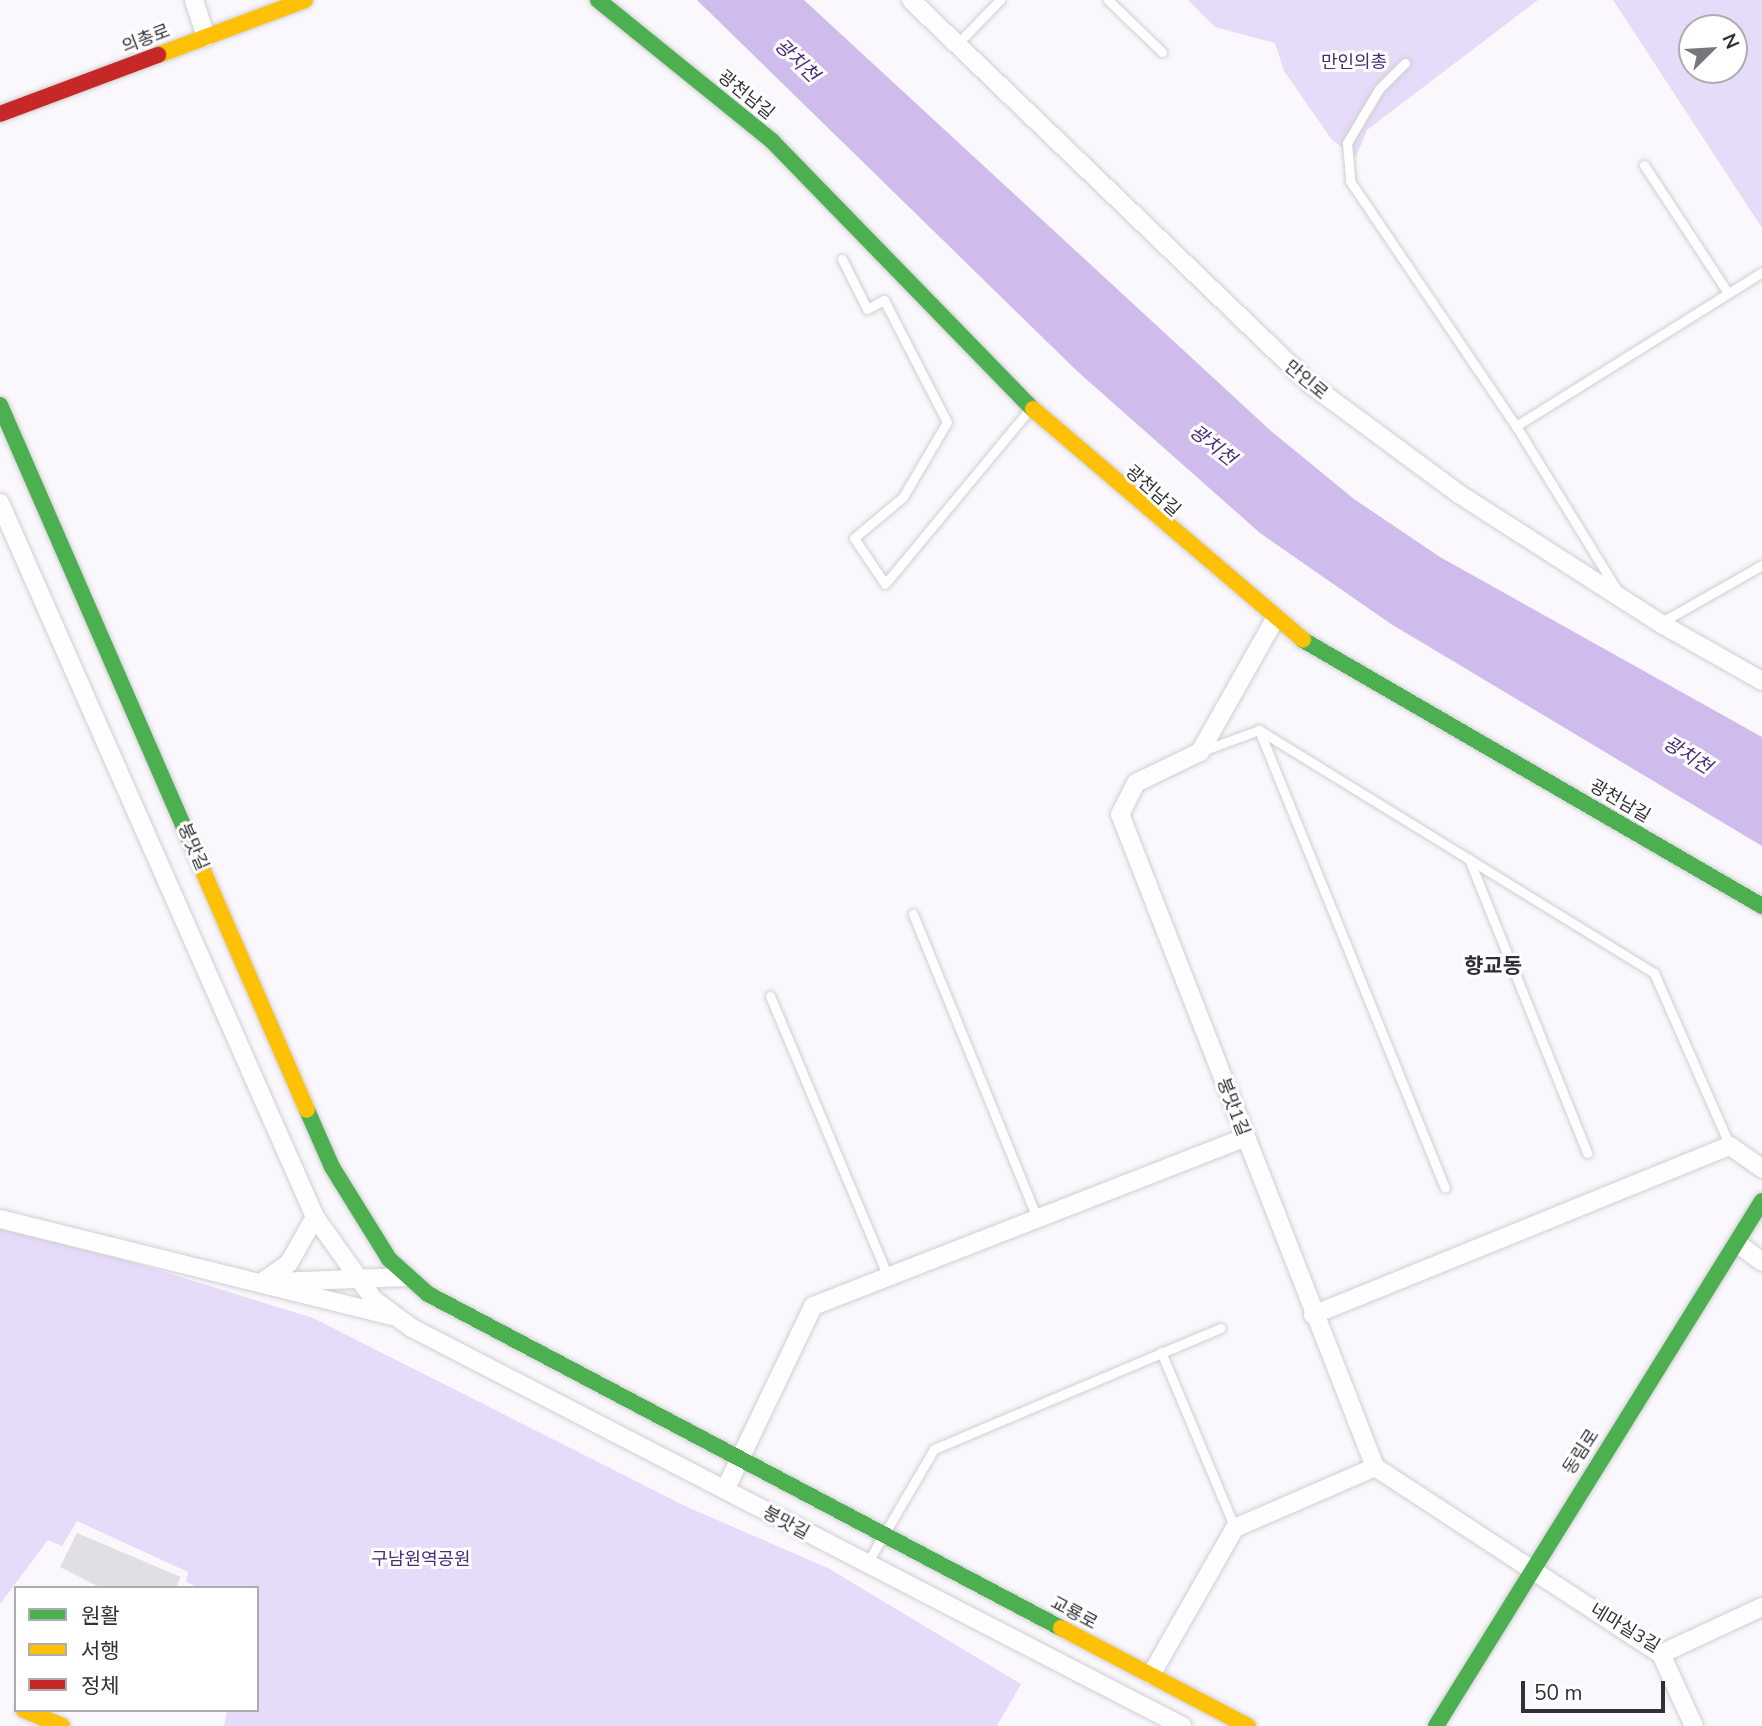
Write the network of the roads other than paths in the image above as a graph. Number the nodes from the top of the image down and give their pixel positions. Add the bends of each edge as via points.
1 (194, 0) edge
2 (305, 0) edge
3 (598, 0) edge
4 (911, 0) edge
5 (1000, 0) edge
6 (1108, 0) edge
7 (206, 37) junction
8 (957, 44) junction
9 (1162, 52) dead end
10 (1405, 63) dead end
11 (0, 114) edge
12 (1644, 165) dead end
13 (842, 259) dead end
14 (1762, 272) edge
15 (1728, 293) junction
16 (0, 405) edge
17 (1031, 407) junction
18 (1516, 426) junction
19 (0, 503) edge
20 (1762, 565) edge
21 (1623, 599) junction
22 (1275, 620) junction
23 (1660, 623) junction
24 (1762, 681) edge
25 (1259, 730) junction
26 (1200, 751) junction
27 (1469, 859) junction
28 (1762, 906) edge
29 (913, 914) dead end
30 (770, 996) dead end
31 (1245, 1138) junction
32 (1730, 1146) junction
33 (1587, 1153) dead end
34 (1762, 1168) edge
35 (1445, 1188) dead end
36 (1762, 1201) edge
37 (315, 1217) junction
38 (1037, 1218) junction
39 (0, 1219) edge
40 (1737, 1243) junction
41 (1762, 1262) edge
42 (356, 1277) junction
43 (407, 1277) junction
44 (888, 1279) junction
45 (262, 1282) junction
46 (1313, 1315) junction
47 (392, 1316) junction
48 (1220, 1328) dead end
49 (1161, 1352) junction
50 (741, 1460) junction
51 (1375, 1467) junction
52 (725, 1490) junction
53 (1235, 1528) junction
54 (882, 1535) junction
55 (866, 1565) junction
56 (1530, 1567) junction
57 (1762, 1607) edge
58 (1661, 1654) junction
59 (1151, 1675) junction
60 (29, 1712) edge
61 (62, 1726) edge
62 (1182, 1726) edge
63 (1248, 1726) edge
64 (1436, 1726) edge
65 (1695, 1726) edge

1 - 7 street
2 - 7 street, 의총로
3 - 17 street, 광천남길 via 772,141
4 - 8 street, 만인로
5 - 8 lane
6 - 9 lane
7 - 11 street, 의총로
8 - 21 street, 만인로 via 1301,377 1395,450
10 - 18 lane via 1379,89 1347,143 1350,181
12 - 15 lane
13 - 17 lane via 867,309 884,300 947,422 904,497 854,538 886,584
14 - 15 lane
15 - 18 lane
16 - 43 street, 붕맛길 via 332,1167 364,1224
17 - 22 street, 광천남길
18 - 21 lane
19 - 37 street, 붕맛길
20 - 23 lane
21 - 23 street, 만인로
22 - 26 street
22 - 28 street, 광천남길
23 - 24 street, 만인로
25 - 26 lane
25 - 27 lane
25 - 35 lane
26 - 31 street, 붕맛1길 via 1136,783 1120,814
27 - 32 lane via 1654,973
27 - 33 lane
29 - 38 lane
30 - 44 lane
31 - 38 street
31 - 46 street, 붕맛1길
32 - 34 street
32 - 46 street
36 - 40 street, 동림로
37 - 42 street, 붕맛길
37 - 45 street via 289,1263
38 - 44 street
39 - 45 street, 붕맛길
40 - 41 street
40 - 56 street, 동림로
42 - 43 street, 붕맛길
42 - 45 street, 붕맛길
42 - 47 street, 붕맛길
43 - 50 street, 붕맛길 via 468,1318
44 - 50 street via 813,1306
45 - 47 street, 붕맛길
46 - 51 street, 붕맛1길
47 - 52 street, 붕맛길
48 - 49 lane
49 - 53 lane
49 - 54 lane via 934,1449
50 - 52 street
50 - 54 street, 붕맛길
51 - 53 street
51 - 56 street
52 - 55 street, 붕맛길
53 - 59 street
54 - 55 lane
54 - 59 street, 교룡로
55 - 62 street, 붕맛길
56 - 58 street, 네마실3길
56 - 64 street, 동림로
57 - 58 street, 네마실3길
58 - 65 street
59 - 63 street, 교룡로
60 - 61 street

